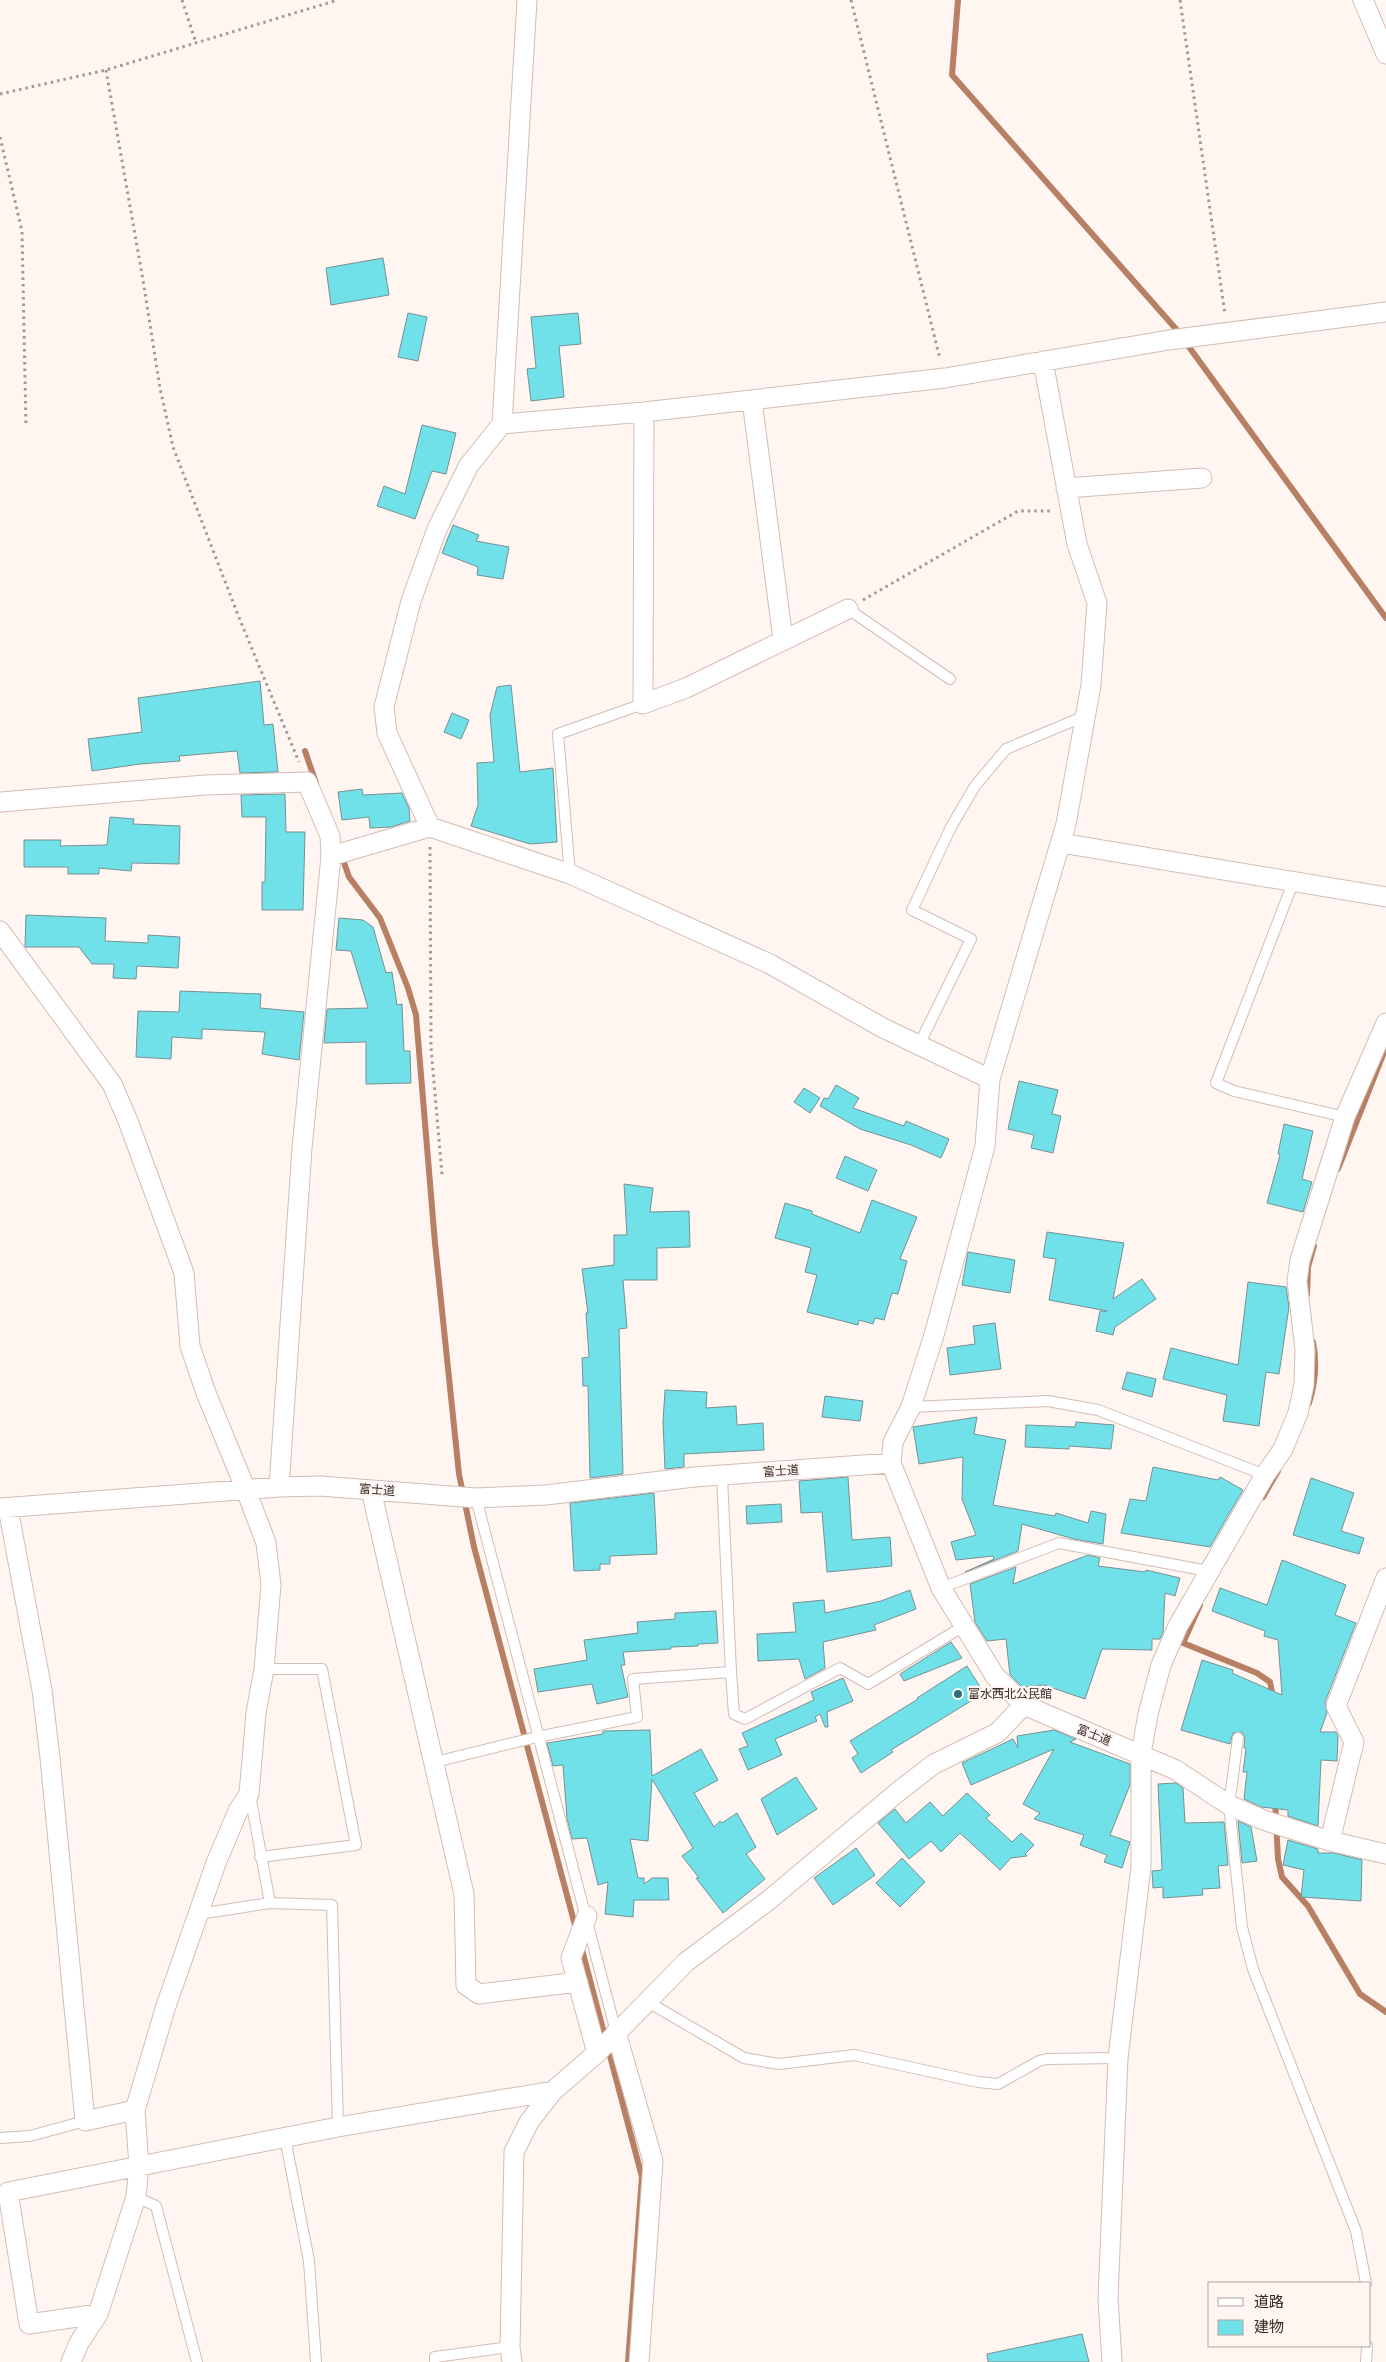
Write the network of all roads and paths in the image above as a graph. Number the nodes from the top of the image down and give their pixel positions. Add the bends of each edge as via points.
1 (182, 0) edge
2 (338, 0) edge
3 (527, 0) edge
4 (852, 0) edge
5 (1180, 0) edge
6 (1363, 0) edge
7 (196, 43) junction
8 (1386, 54) edge
9 (106, 70) junction
10 (0, 94) edge
11 (0, 137) edge
12 (1386, 312) edge
13 (1227, 332) junction
14 (1043, 361) junction
15 (945, 378) junction
16 (752, 400) junction
17 (644, 412) junction
18 (502, 424) junction
19 (26, 427) dead end
20 (1202, 478) dead end
21 (1066, 488) junction
22 (1070, 510) junction
23 (848, 609) junction
24 (782, 640) junction
25 (950, 679) dead end
26 (643, 704) junction
27 (1085, 716) junction
28 (307, 782) junction
29 (0, 802) edge
30 (430, 827) junction
31 (1061, 842) junction
32 (332, 856) junction
33 (570, 874) junction
34 (1294, 880) junction
35 (1386, 897) edge
36 (0, 931) edge
37 (1386, 1023) edge
38 (919, 1045) junction
39 (990, 1079) junction
40 (1345, 1117) junction
41 (442, 1176) dead end
42 (910, 1407) junction
43 (891, 1463) junction
44 (1265, 1475) junction
45 (722, 1476) junction
46 (279, 1487) junction
47 (246, 1490) junction
48 (371, 1490) junction
49 (476, 1498) junction
50 (4, 1508) edge
51 (1208, 1571) junction
52 (1386, 1578) edge
53 (941, 1588) junction
54 (964, 1626) junction
55 (264, 1669) junction
56 (731, 1672) junction
57 (1024, 1705) junction
58 (537, 1737) junction
59 (1238, 1738) dead end
60 (1141, 1754) junction
61 (435, 1762) junction
62 (249, 1794) junction
63 (1229, 1805) junction
64 (1330, 1841) junction
65 (1386, 1854) edge
66 (260, 1857) junction
67 (270, 1903) junction
68 (199, 1914) junction
69 (587, 1916) junction
70 (578, 1982) junction
71 (648, 2002) junction
72 (616, 2032) junction
73 (597, 2053) junction
74 (1118, 2058) junction
75 (553, 2092) junction
76 (135, 2110) junction
77 (86, 2122) junction
78 (338, 2127) junction
79 (0, 2138) edge
80 (285, 2138) junction
81 (139, 2166) junction
82 (136, 2197) junction
83 (1366, 2282) edge
84 (98, 2314) junction
85 (1367, 2347) edge
86 (511, 2355) edge
87 (71, 2362) edge
88 (197, 2362) edge
89 (316, 2362) edge
90 (435, 2362) edge
91 (639, 2362) edge
92 (1112, 2362) edge
93 (1366, 2362) edge

1 - 7 path
2 - 7 path
3 - 18 street
4 - 15 path
5 - 13 path
6 - 8 street
7 - 9 path
9 - 10 path
9 - 28 path via 173,447
11 - 19 path via 22,231
12 - 13 street
13 - 14 street
14 - 15 street
14 - 21 street
15 - 16 street
16 - 17 street
16 - 24 street
17 - 18 street
17 - 26 street
18 - 30 street via 469,465 437,530 411,601 384,707 387,733
20 - 21 street
21 - 22 street
22 - 23 path via 1018,511
22 - 27 street via 1077,544 1097,603 1091,685
23 - 24 street
23 - 25 lane
24 - 26 street via 686,688
26 - 33 lane via 558,734
27 - 31 street
27 - 38 lane via 1006,749 975,786 951,827 912,910 971,939
28 - 29 street via 206,785
28 - 32 street via 330,836
30 - 32 street
30 - 33 street
30 - 41 path via 431,1047
31 - 34 street
31 - 39 street
32 - 46 street via 302,1148
33 - 38 street via 770,964
34 - 35 street
34 - 40 lane via 1216,1083 1234,1091
36 - 47 street via 112,1084 132,1129 184,1273 190,1346
37 - 40 street
38 - 39 street
39 - 42 street via 985,1146 934,1335
40 - 44 street via 1300,1260 1297,1281 1305,1350 1304,1385 1298,1413 1283,1449
42 - 43 street via 893,1442
42 - 44 lane via 1048,1401 1098,1410
43 - 45 street, 富士道
43 - 53 street, 富士道
44 - 51 street
45 - 49 street, 富士道 via 546,1495
45 - 56 lane
46 - 47 street, 富士道
46 - 48 street, 富士道
47 - 50 street, 富士道
47 - 55 street via 266,1544 271,1585
48 - 49 street, 富士道
48 - 61 street
49 - 58 lane
50 - 77 street via 44,1710
51 - 53 lane via 1059,1543
51 - 60 street via 1161,1665
52 - 64 street via 1336,1706 1354,1742
53 - 54 street, 富士道
54 - 56 lane via 868,1684 840,1668 746,1719 734,1714
54 - 57 street, 富士道 via 995,1676
55 - 62 street via 256,1713
55 - 66 lane via 322,1669 356,1845
56 - 58 lane via 633,1679 637,1717
57 - 60 street, 富士道
57 - 71 street via 997,1733 934,1764 899,1791 770,1900 686,1962
58 - 61 lane
58 - 69 lane
59 - 63 lane
60 - 63 street, 富士道 via 1176,1770
60 - 74 street via 1141,1867
61 - 70 street via 464,1894 466,1985 479,1994
62 - 66 lane
62 - 68 street via 238,1811 216,1863
63 - 64 street, 富士道 via 1266,1821
63 - 83 lane via 1242,1927 1253,1969 1356,2231
64 - 65 street, 富士道
66 - 67 lane
67 - 68 lane
67 - 78 lane via 332,1905
68 - 76 street via 166,2006
69 - 70 street via 572,1958
69 - 72 lane
70 - 73 street
71 - 72 street
71 - 74 lane via 744,2058 779,2064 854,2055 998,2084 1047,2059
72 - 73 street
72 - 91 street via 653,2160
73 - 75 street
74 - 92 street via 1108,2298
75 - 78 street
75 - 86 street via 529,2122 514,2152
76 - 77 street
76 - 81 street
77 - 79 lane via 30,2136
78 - 80 street
80 - 81 street
80 - 89 lane via 309,2261
81 - 82 street
81 - 84 street via 8,2192 29,2324
82 - 84 street
82 - 88 lane via 156,2206
84 - 87 street
85 - 93 lane
86 - 90 lane via 435,2357

